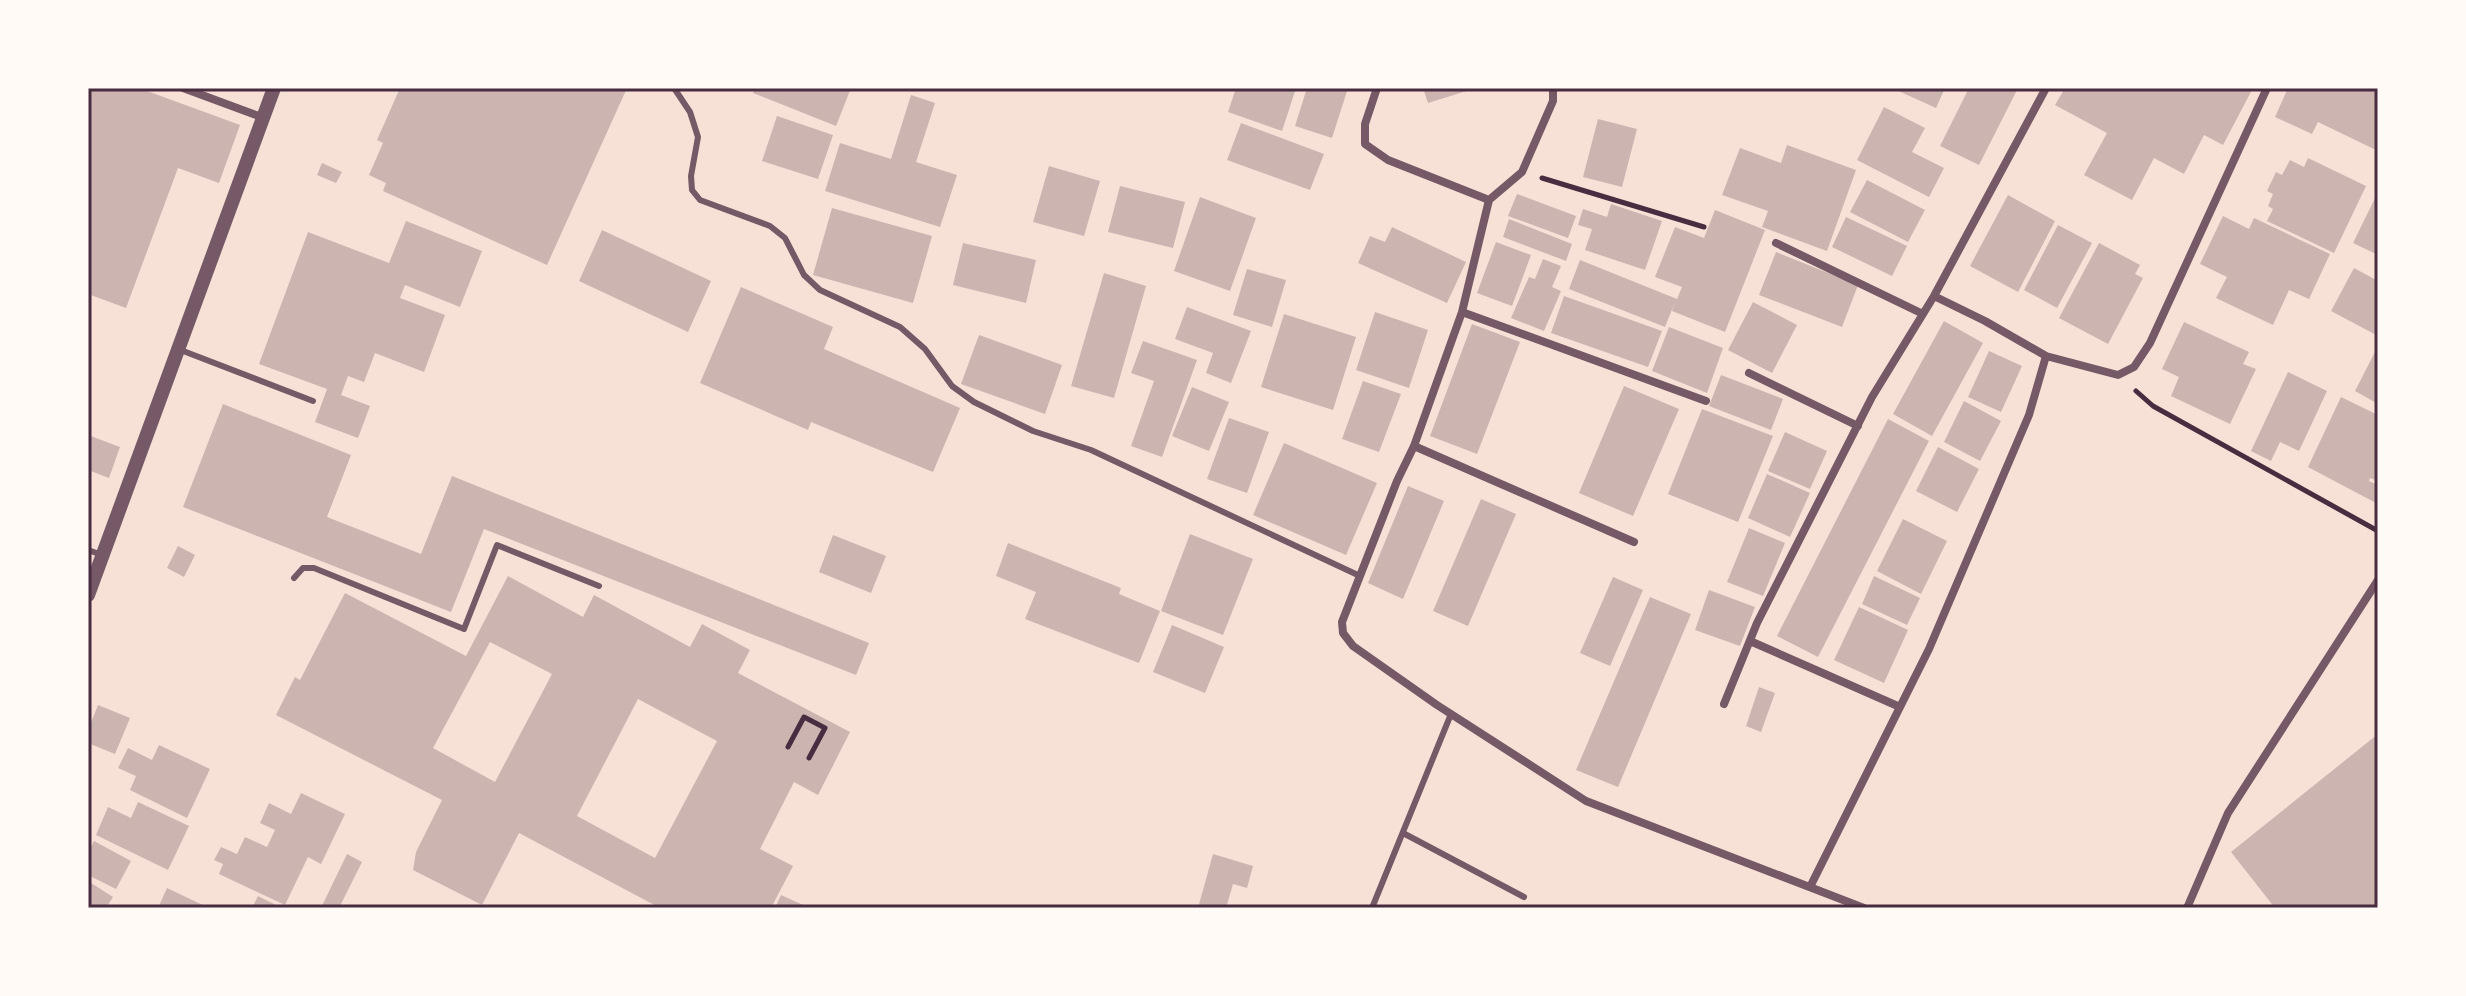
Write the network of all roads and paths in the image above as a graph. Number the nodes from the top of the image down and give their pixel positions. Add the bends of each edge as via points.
1 (183, 88) edge
2 (274, 88) edge
3 (674, 88) edge
4 (1377, 88) edge
5 (1553, 88) edge
6 (2046, 88) edge
7 (2267, 88) edge
8 (264, 118) junction
9 (1522, 172) junction
10 (1489, 200) junction
11 (1704, 227) dead end
12 (1776, 243) dead end
13 (1934, 296) junction
14 (1462, 312) junction
15 (1923, 314) junction
16 (178, 349) junction
17 (2046, 356) junction
18 (1749, 373) dead end
19 (2118, 375) junction
20 (313, 401) dead end
21 (1706, 401) dead end
22 (1858, 426) junction
23 (1414, 446) junction
24 (2378, 531) edge
25 (1634, 542) dead end
26 (95, 553) edge
27 (1360, 576) junction
28 (294, 578) dead end
29 (2378, 580) edge
30 (599, 586) dead end
31 (88, 595) edge
32 (1750, 641) junction
33 (1724, 704) dead end
34 (1900, 707) junction
35 (1451, 714) junction
36 (788, 747) dead end
37 (809, 758) dead end
38 (1403, 833) junction
39 (1810, 887) junction
40 (1524, 897) dead end
41 (1372, 908) edge
42 (1864, 908) edge
43 (2187, 908) edge

1 - 8 street
2 - 8 street
3 - 27 lane via 698,137 691,176 700,200 770,226 785,238 804,275 820,290 900,327 925,349 952,386 974,402 1033,431 1091,450
4 - 10 street via 1365,124 1365,144 1388,160
5 - 9 street via 1553,101
6 - 13 street
7 - 19 street via 2150,343 2134,367
8 - 16 street
9 - 10 street
9 - 11 path
10 - 14 street
12 - 15 street
13 - 15 street
13 - 17 street
14 - 21 street
14 - 23 street
15 - 22 street
16 - 20 lane
16 - 26 street
17 - 19 street
17 - 34 street via 2029,415
18 - 22 street
19 - 24 path via 2153,406
22 - 32 street
23 - 25 street
23 - 27 street
26 - 31 street
27 - 35 street via 1342,622 1343,633 1353,646
28 - 30 lane via 303,568 314,568 464,629 497,545
29 - 43 street via 2228,813
32 - 33 street
32 - 34 street
34 - 39 street
35 - 38 lane
35 - 39 street via 1586,801
36 - 37 path via 804,717 825,728
38 - 40 lane
38 - 41 lane
39 - 42 street

